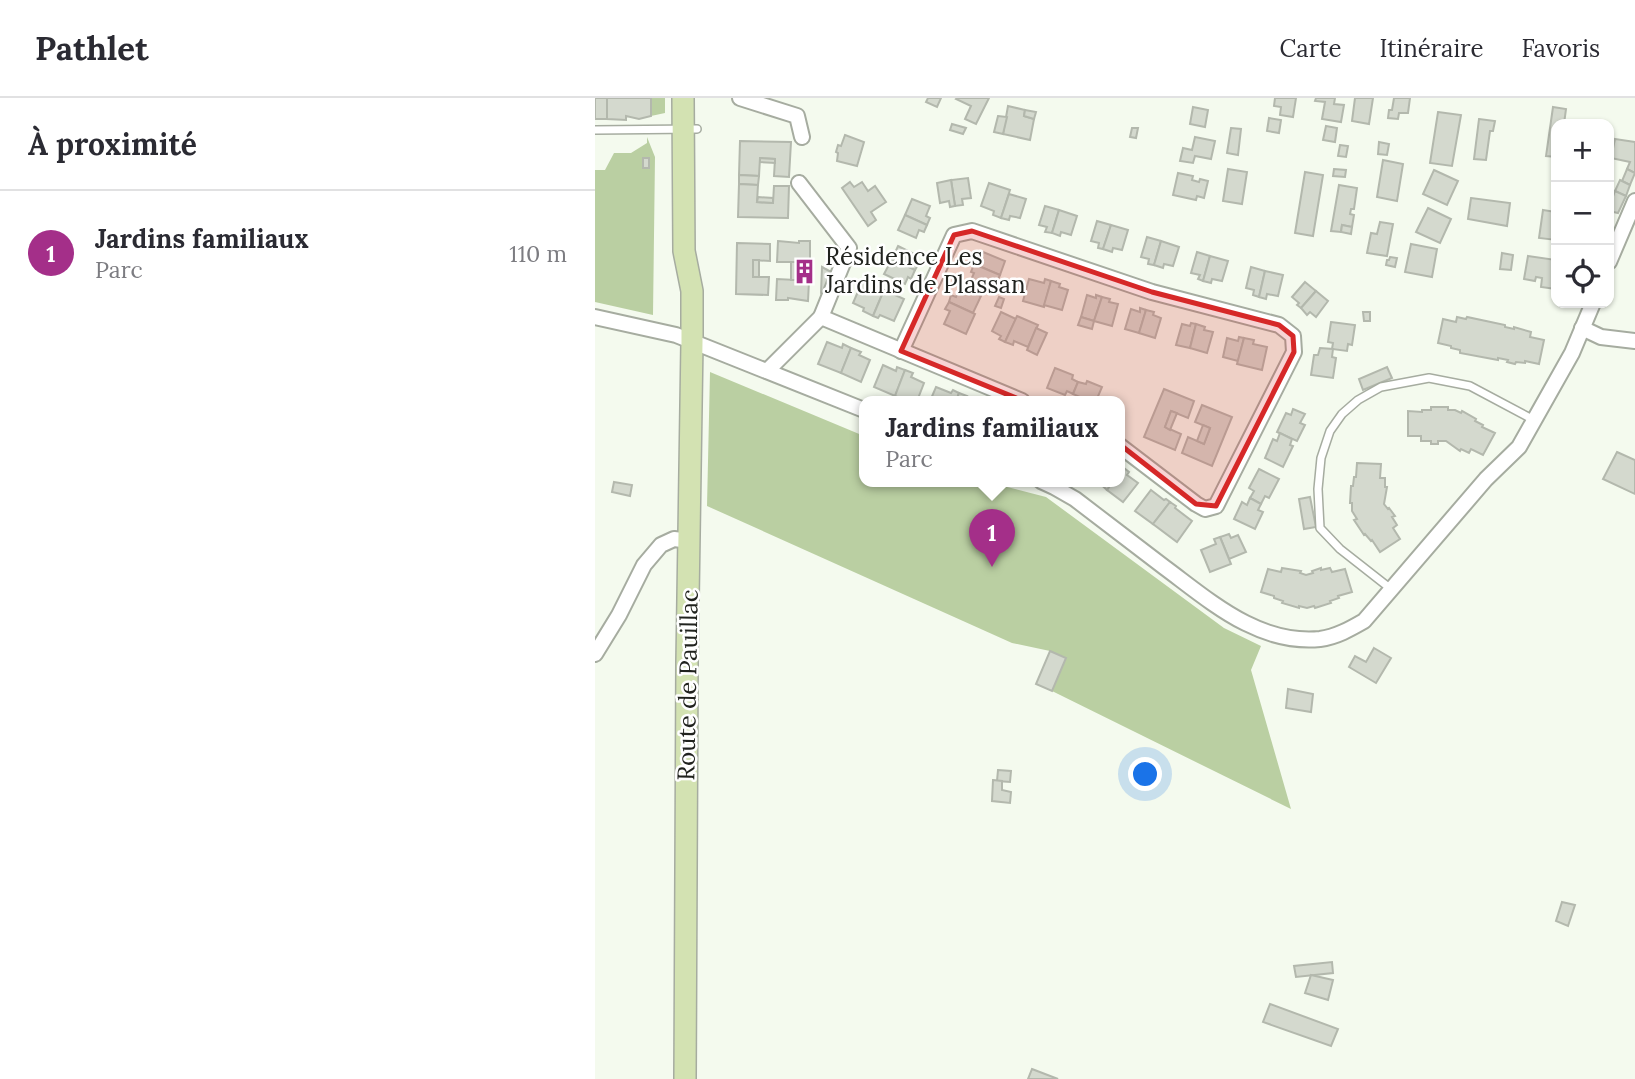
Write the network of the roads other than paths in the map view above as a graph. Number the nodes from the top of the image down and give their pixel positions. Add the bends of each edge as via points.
1 (684, 98) edge
2 (697, 98) edge
3 (740, 98) edge
4 (690, 129) junction
5 (595, 130) edge
6 (801, 137) dead end
7 (799, 183) dead end
8 (1635, 201) edge
9 (1614, 249) edge
10 (1591, 308) edge
11 (595, 317) edge
12 (821, 317) junction
13 (1582, 328) junction
14 (1635, 341) edge
15 (692, 342) junction
16 (901, 351) junction
17 (767, 371) junction
18 (1009, 396) edge
19 (859, 408) edge
20 (1534, 420) junction
21 (1125, 450) edge
22 (1056, 487) edge
23 (690, 541) junction
24 (1391, 589) junction
25 (595, 653) edge
26 (685, 1079) edge

1 - 4 main road, Route de Pauillac
2 - 4 main road, Route de Pauillac
3 - 6 street via 797,116
4 - 5 lane
4 - 15 main road, Route de Pauillac via 698,252
7 - 12 street via 849,248
8 - 9 street
10 - 13 street
11 - 15 street
12 - 16 street
12 - 17 street
13 - 14 street via 1601,337
13 - 20 street
15 - 17 street
15 - 23 main road, Route de Pauillac
16 - 18 street
16 - 21 street via 954,235 972,231 1152,292 1279,325 1293,336 1294,352 1216,506 1205,509 1196,504
17 - 19 street
20 - 24 street via 1519,447
20 - 24 lane via 1470,386 1429,378 1381,387 1342,414 1330,431 1321,458 1321,528
22 - 24 street via 1226,614 1261,630 1319,639 1341,634 1364,621
23 - 25 street via 674,539 661,545 644,565
23 - 26 main road, Route de Pauillac

